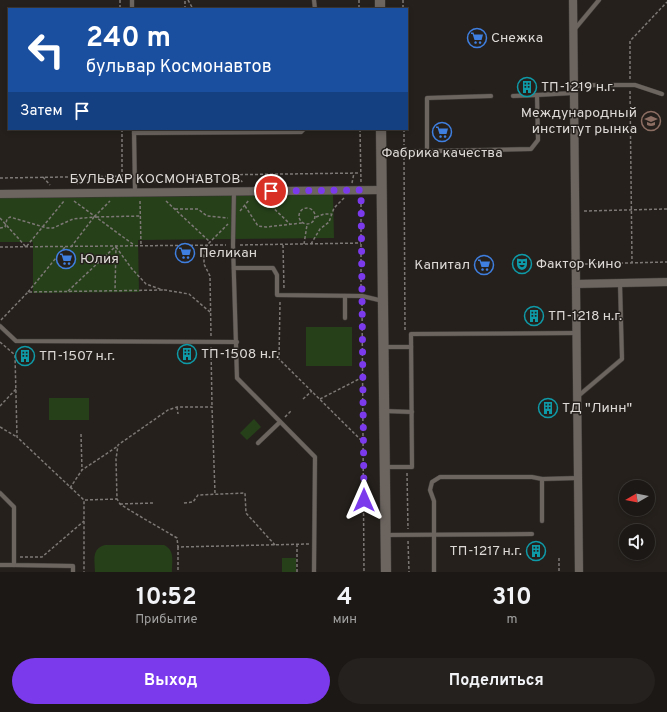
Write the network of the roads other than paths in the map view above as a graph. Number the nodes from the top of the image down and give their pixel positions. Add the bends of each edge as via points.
1 (573, 0) edge
2 (600, 0) edge
3 (573, 32) junction
4 (597, 85) dead end
5 (612, 85) dead end
6 (573, 90) junction
7 (662, 94) dead end
8 (537, 95) junction
9 (491, 96) dead end
10 (513, 96) dead end
11 (303, 130) edge
12 (381, 130) edge
13 (134, 131) edge
14 (162, 131) edge
15 (427, 151) junction
16 (381, 152) junction
17 (382, 190) junction
18 (137, 191) junction
19 (234, 191) junction
20 (0, 194) edge
21 (234, 268) junction
22 (667, 282) edge
23 (620, 283) junction
24 (576, 284) junction
25 (344, 296) junction
26 (383, 301) junction
27 (345, 318) dead end
28 (0, 326) edge
29 (576, 333) junction
30 (236, 342) junction
31 (411, 346) junction
32 (384, 347) junction
33 (577, 398) junction
34 (385, 411) junction
35 (412, 412) junction
36 (280, 422) junction
37 (258, 443) dead end
38 (385, 468) junction
39 (578, 478) junction
40 (542, 479) junction
41 (0, 493) edge
42 (542, 521) dead end
43 (532, 534) dead end
44 (434, 535) junction
45 (386, 536) junction
46 (0, 565) edge
47 (14, 565) junction
48 (73, 572) edge
49 (314, 572) edge
50 (386, 572) edge
51 (434, 572) edge
52 (579, 572) edge

1 - 3 street
2 - 3 lane
3 - 6 street
4 - 6 lane
5 - 7 lane via 635,85
6 - 8 lane
6 - 24 street
8 - 10 lane
8 - 15 lane via 538,140 531,149
9 - 15 lane via 427,98
11 - 14 lane
12 - 16 main road
13 - 14 lane
13 - 18 lane via 134,176
15 - 16 lane
16 - 17 main road
17 - 19 street, БУЛЬВАР КОСМОНАВТОВ
17 - 26 main road
18 - 19 street, БУЛЬВАР КОСМОНАВТОВ
18 - 20 street, БУЛЬВАР КОСМОНАВТОВ
19 - 21 lane
21 - 25 lane via 273,268 277,275 277,295
21 - 30 lane
22 - 23 street
23 - 24 street
23 - 33 lane via 622,359
24 - 29 street
25 - 26 lane via 362,296
25 - 27 lane
26 - 32 main road
28 - 30 lane via 16,341
29 - 31 lane via 411,334
29 - 33 street
30 - 36 lane via 237,378
31 - 32 lane
31 - 35 lane
32 - 34 main road
33 - 39 street
34 - 35 lane
34 - 38 main road
35 - 38 lane via 412,467
36 - 37 lane
36 - 49 lane via 315,457
38 - 45 main road
39 - 40 lane
39 - 52 street
40 - 42 lane
40 - 44 lane via 440,478 432,482 430,490 434,501
41 - 47 lane via 14,507
43 - 44 lane
44 - 45 lane
44 - 51 lane
45 - 50 main road
46 - 47 lane
47 - 48 lane via 73,566

